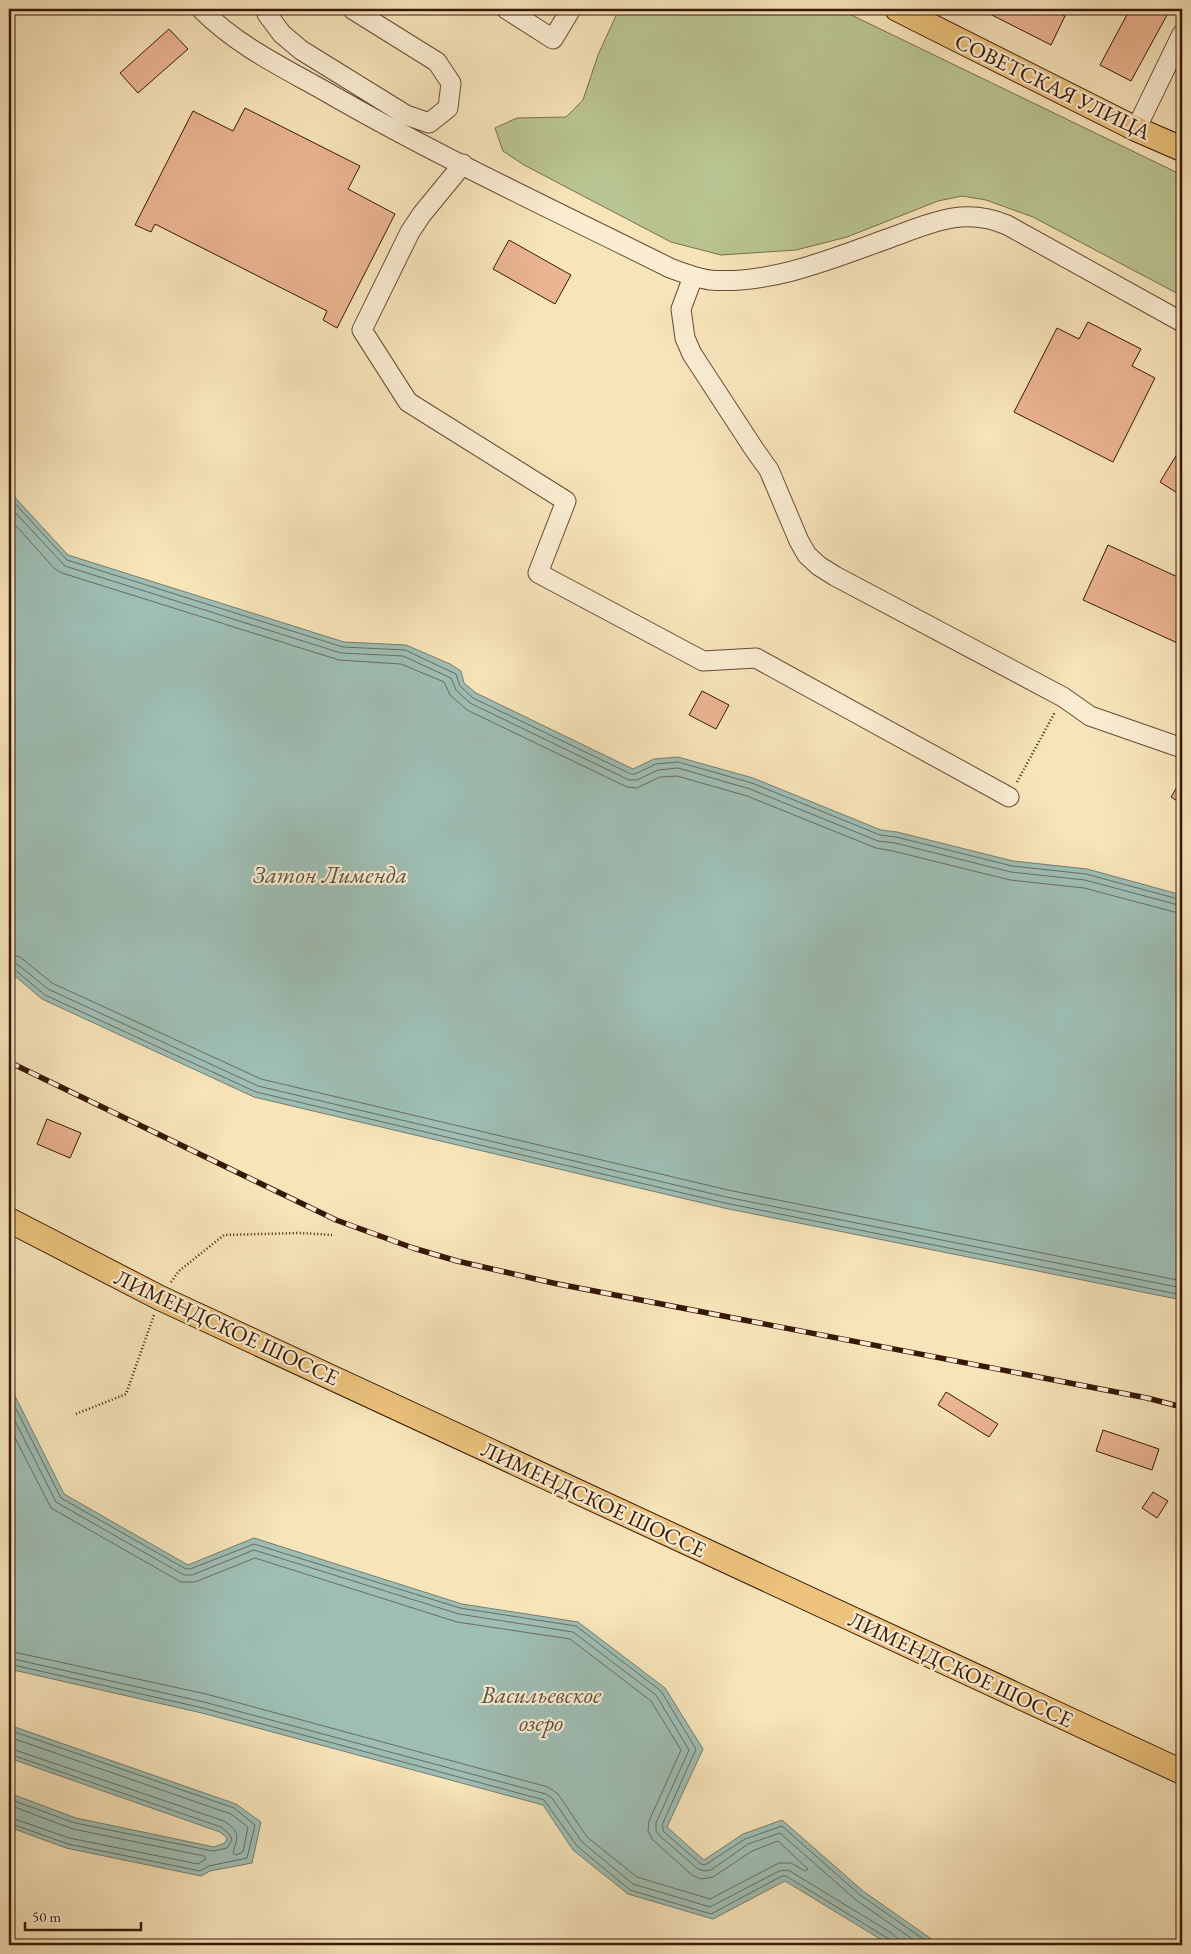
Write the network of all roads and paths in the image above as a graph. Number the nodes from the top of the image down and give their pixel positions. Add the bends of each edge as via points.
1 (201, 9) edge
2 (267, 9) edge
3 (352, 9) edge
4 (506, 9) edge
5 (571, 9) edge
6 (897, 9) edge
7 (1182, 34) edge
8 (1136, 129) junction
9 (1182, 149) edge
10 (463, 164) junction
11 (693, 277) junction
12 (1182, 322) edge
13 (1063, 698) junction
14 (1182, 748) edge
15 (1010, 797) joint
16 (9, 1220) edge
17 (332, 1234) dead end
18 (160, 1298) junction
19 (76, 1414) dead end
20 (1182, 1772) edge

1 - 10 street via 241,43 358,111
2 - 3 street via 267,14 282,34 301,50 406,115 429,123 448,108 451,83 437,62
4 - 5 street via 553,39
6 - 8 main road, СОВЕТСКАЯ УЛИЦА
7 - 8 street
8 - 9 main road, СОВЕТСКАЯ УЛИЦА
10 - 11 street
10 - 15 street via 410,232 362,330 408,402 566,501 538,572 703,661 756,658
11 - 12 street via 711,280 774,275 823,262 941,219 970,215 1007,225
11 - 13 street via 681,309 685,338 769,470 807,555 835,576
13 - 14 street via 1090,716
13 - 15 path
16 - 18 main road, ЛИМЕНДСКОЕ ШОССЕ
17 - 18 path via 224,1235 179,1271
18 - 19 path via 126,1394
18 - 20 main road, ЛИМЕНДСКОЕ ШОССЕ

